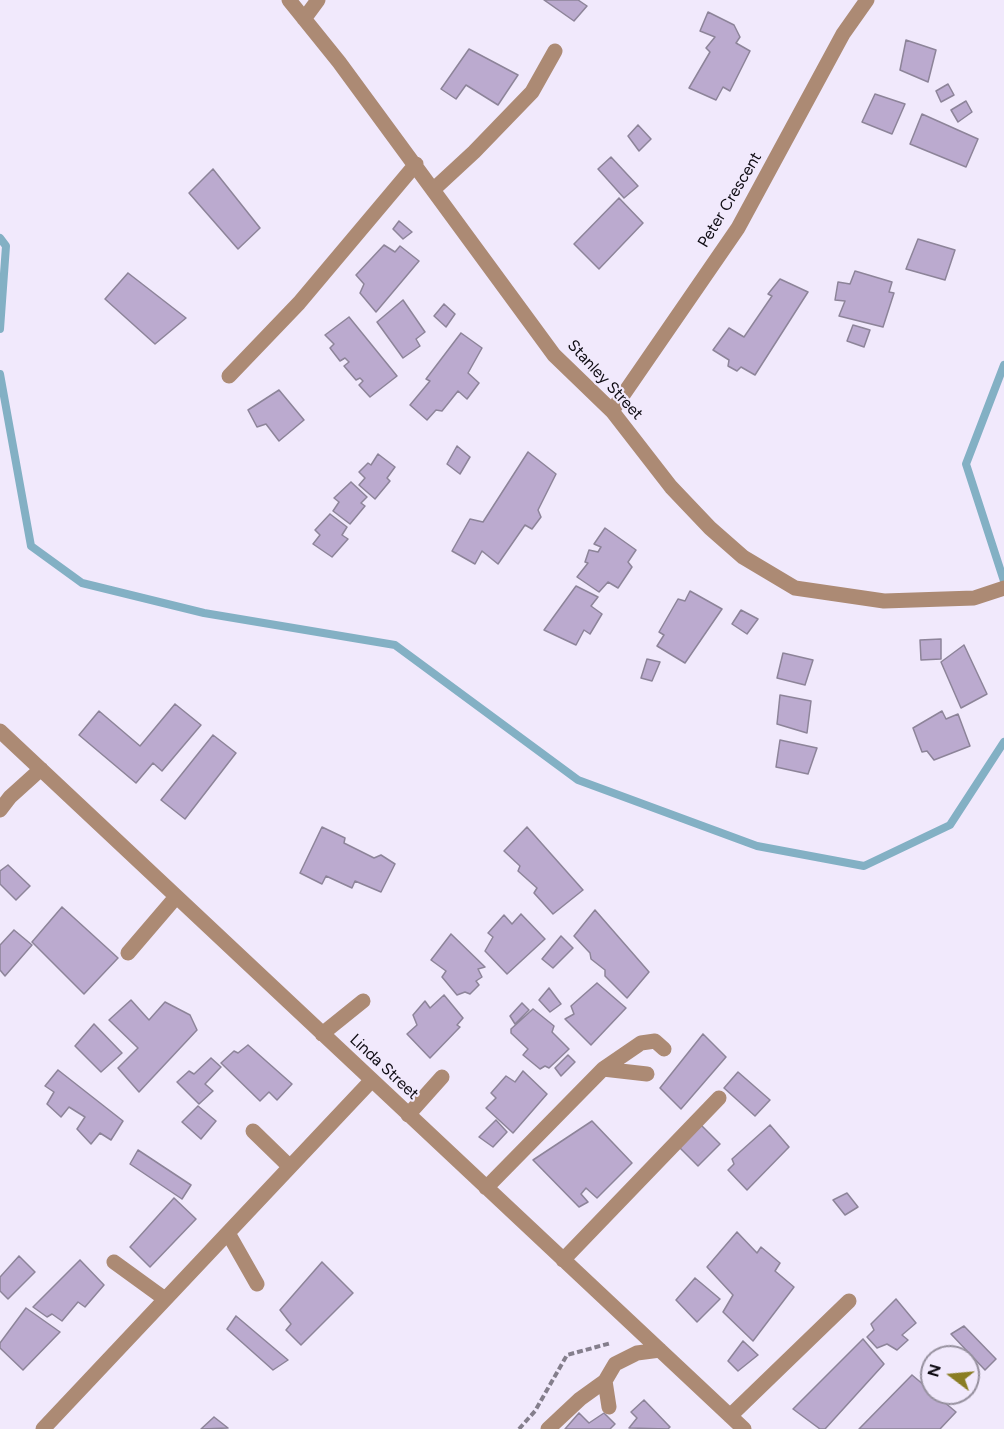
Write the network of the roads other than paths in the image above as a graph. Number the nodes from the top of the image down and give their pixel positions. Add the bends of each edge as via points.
1 (289, 0) edge
2 (318, 0) edge
3 (867, 0) edge
4 (304, 19) junction
5 (555, 51) dead end
6 (416, 164) junction
7 (434, 189) junction
8 (229, 376) dead end
9 (612, 411) junction
10 (1004, 588) edge
11 (0, 731) edge
12 (42, 770) junction
13 (0, 810) edge
14 (176, 897) junction
15 (128, 953) dead end
16 (363, 1001) dead end
17 (322, 1034) junction
18 (664, 1050) dead end
19 (603, 1069) junction
20 (648, 1074) dead end
21 (442, 1077) dead end
22 (371, 1081) junction
23 (719, 1098) dead end
24 (408, 1115) junction
25 (253, 1131) dead end
26 (290, 1167) junction
27 (486, 1188) junction
28 (228, 1233) junction
29 (563, 1260) junction
30 (114, 1262) dead end
31 (257, 1284) dead end
32 (165, 1299) junction
33 (849, 1301) dead end
34 (660, 1350) junction
35 (605, 1381) junction
36 (609, 1407) dead end
37 (730, 1416) junction
38 (43, 1429) edge
39 (548, 1429) edge
40 (744, 1429) edge

1 - 4 street, Stanley Street
2 - 4 street
3 - 9 street, Peter Crescent via 843,34 738,228
4 - 6 street, Stanley Street
5 - 7 street via 532,92
6 - 7 street, Stanley Street
6 - 8 street via 299,303
7 - 9 street, Stanley Street via 554,355
9 - 10 street, Stanley Street via 671,487 710,528 743,557 795,588 884,602 974,598
11 - 12 street, Linda Street
12 - 13 street
12 - 14 street, Linda Street
14 - 15 street
14 - 17 street, Linda Street
16 - 17 street
17 - 22 street, Linda Street
18 - 19 street via 655,1041 641,1043
19 - 20 street
19 - 27 street
21 - 24 street
22 - 24 street, Linda Street
22 - 26 street
23 - 29 street
24 - 27 street, Linda Street
25 - 26 street
26 - 28 street
27 - 29 street, Linda Street
28 - 31 street
28 - 32 street
29 - 34 street, Linda Street
30 - 32 street
32 - 38 street
33 - 37 street
34 - 35 street via 633,1355 615,1364
34 - 37 street, Linda Street
35 - 36 street
35 - 39 street
37 - 40 street, Linda Street

